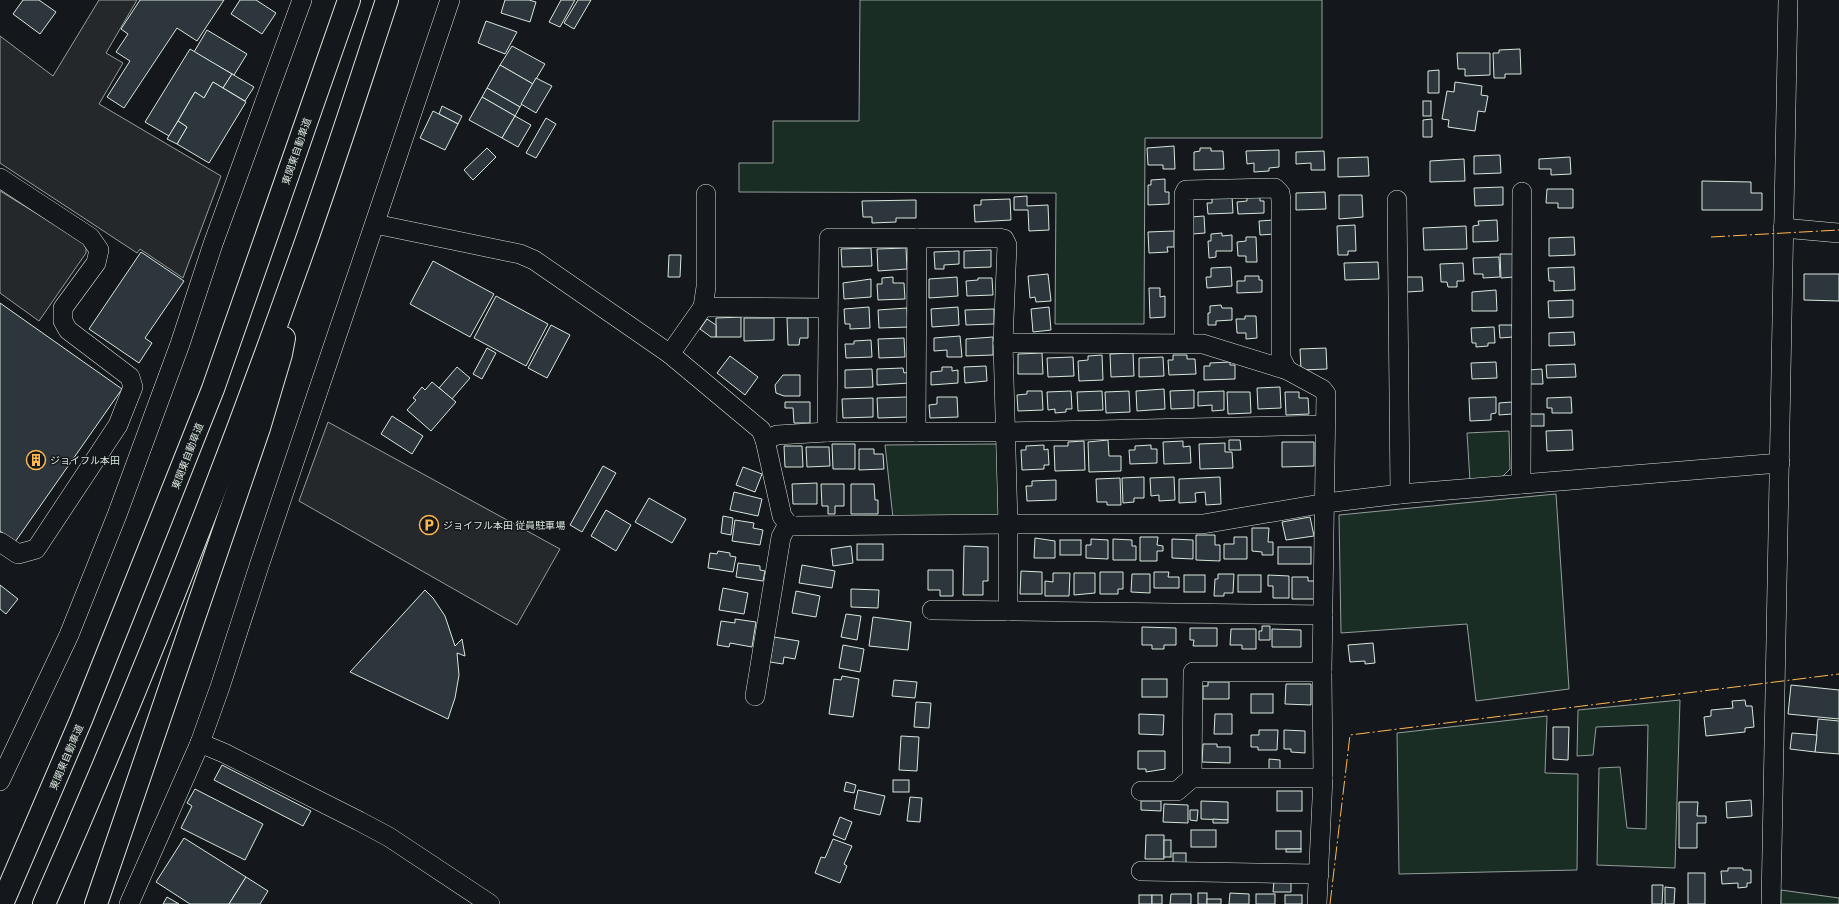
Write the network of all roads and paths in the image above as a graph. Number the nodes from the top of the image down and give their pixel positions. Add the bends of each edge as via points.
1 (302, 0) edge
2 (348, 0) edge
3 (387, 0) edge
4 (450, 0) edge
5 (1788, 0) edge
6 (0, 178) edge
7 (1522, 192) dead end
8 (706, 194) dead end
9 (1397, 200) dead end
10 (375, 224) junction
11 (1784, 228) junction
12 (1839, 233) edge
13 (917, 238) junction
14 (293, 280) junction
15 (703, 308) junction
16 (828, 308) junction
17 (1003, 343) junction
18 (1184, 343) junction
19 (670, 354) junction
20 (1287, 370) junction
21 (1326, 425) junction
22 (827, 432) junction
23 (916, 432) junction
24 (1006, 432) junction
25 (765, 440) junction
26 (1780, 462) junction
27 (1521, 484) junction
28 (1400, 494) junction
29 (1326, 503) junction
30 (788, 524) junction
31 (1008, 524) junction
32 (0, 542) edge
33 (932, 610) dead end
34 (1008, 611) junction
35 (1323, 615) junction
36 (1322, 672) junction
37 (755, 696) dead end
38 (200, 743) junction
39 (1192, 778) junction
40 (1323, 778) junction
41 (0, 781) edge
42 (1141, 791) dead end
43 (1141, 871) dead end
44 (1319, 874) junction
45 (2, 904) edge
46 (44, 904) edge
47 (96, 904) edge
48 (129, 904) edge
49 (490, 904) edge
50 (1317, 904) edge
51 (1771, 904) edge

1 - 41 street via 117,515 69,635
2 - 45 highway, 東関東自動車道 via 213,389 87,706
3 - 14 highway
4 - 10 street
5 - 11 street
6 - 32 street via 90,237 99,250 96,263 63,308 63,321 68,330 130,377 133,387 118,425 36,549 18,554
7 - 27 street
8 - 15 street via 706,286
9 - 28 street
10 - 19 street via 520,254 534,260
10 - 38 street
11 - 12 street
11 - 26 street
13 - 16 street via 829,238
13 - 17 street via 1004,239 1007,246
13 - 23 street
14 - 46 highway via 182,574
14 - 47 highway via 281,354 259,428
15 - 16 street
15 - 19 street
16 - 22 street
17 - 18 street
17 - 24 street
18 - 20 street via 1203,344
18 - 20 street via 1186,190 1275,188 1280,193 1281,200 1281,358
19 - 25 street via 761,430
20 - 21 street via 1322,388 1326,394
21 - 24 street
21 - 29 street
22 - 23 street
22 - 25 street via 777,435
23 - 24 street
24 - 31 street
25 - 30 street via 782,516
26 - 27 street
26 - 51 street
27 - 28 street
28 - 29 street
29 - 31 street via 1203,524
29 - 35 street
30 - 31 street via 804,527
30 - 37 street via 781,537
31 - 34 street
33 - 34 street
34 - 35 street
35 - 36 street
36 - 39 street via 1193,672
36 - 40 street
38 - 48 street
38 - 49 street via 360,821
39 - 40 street
39 - 42 street via 1177,791
40 - 44 street
43 - 44 street
44 - 50 street

